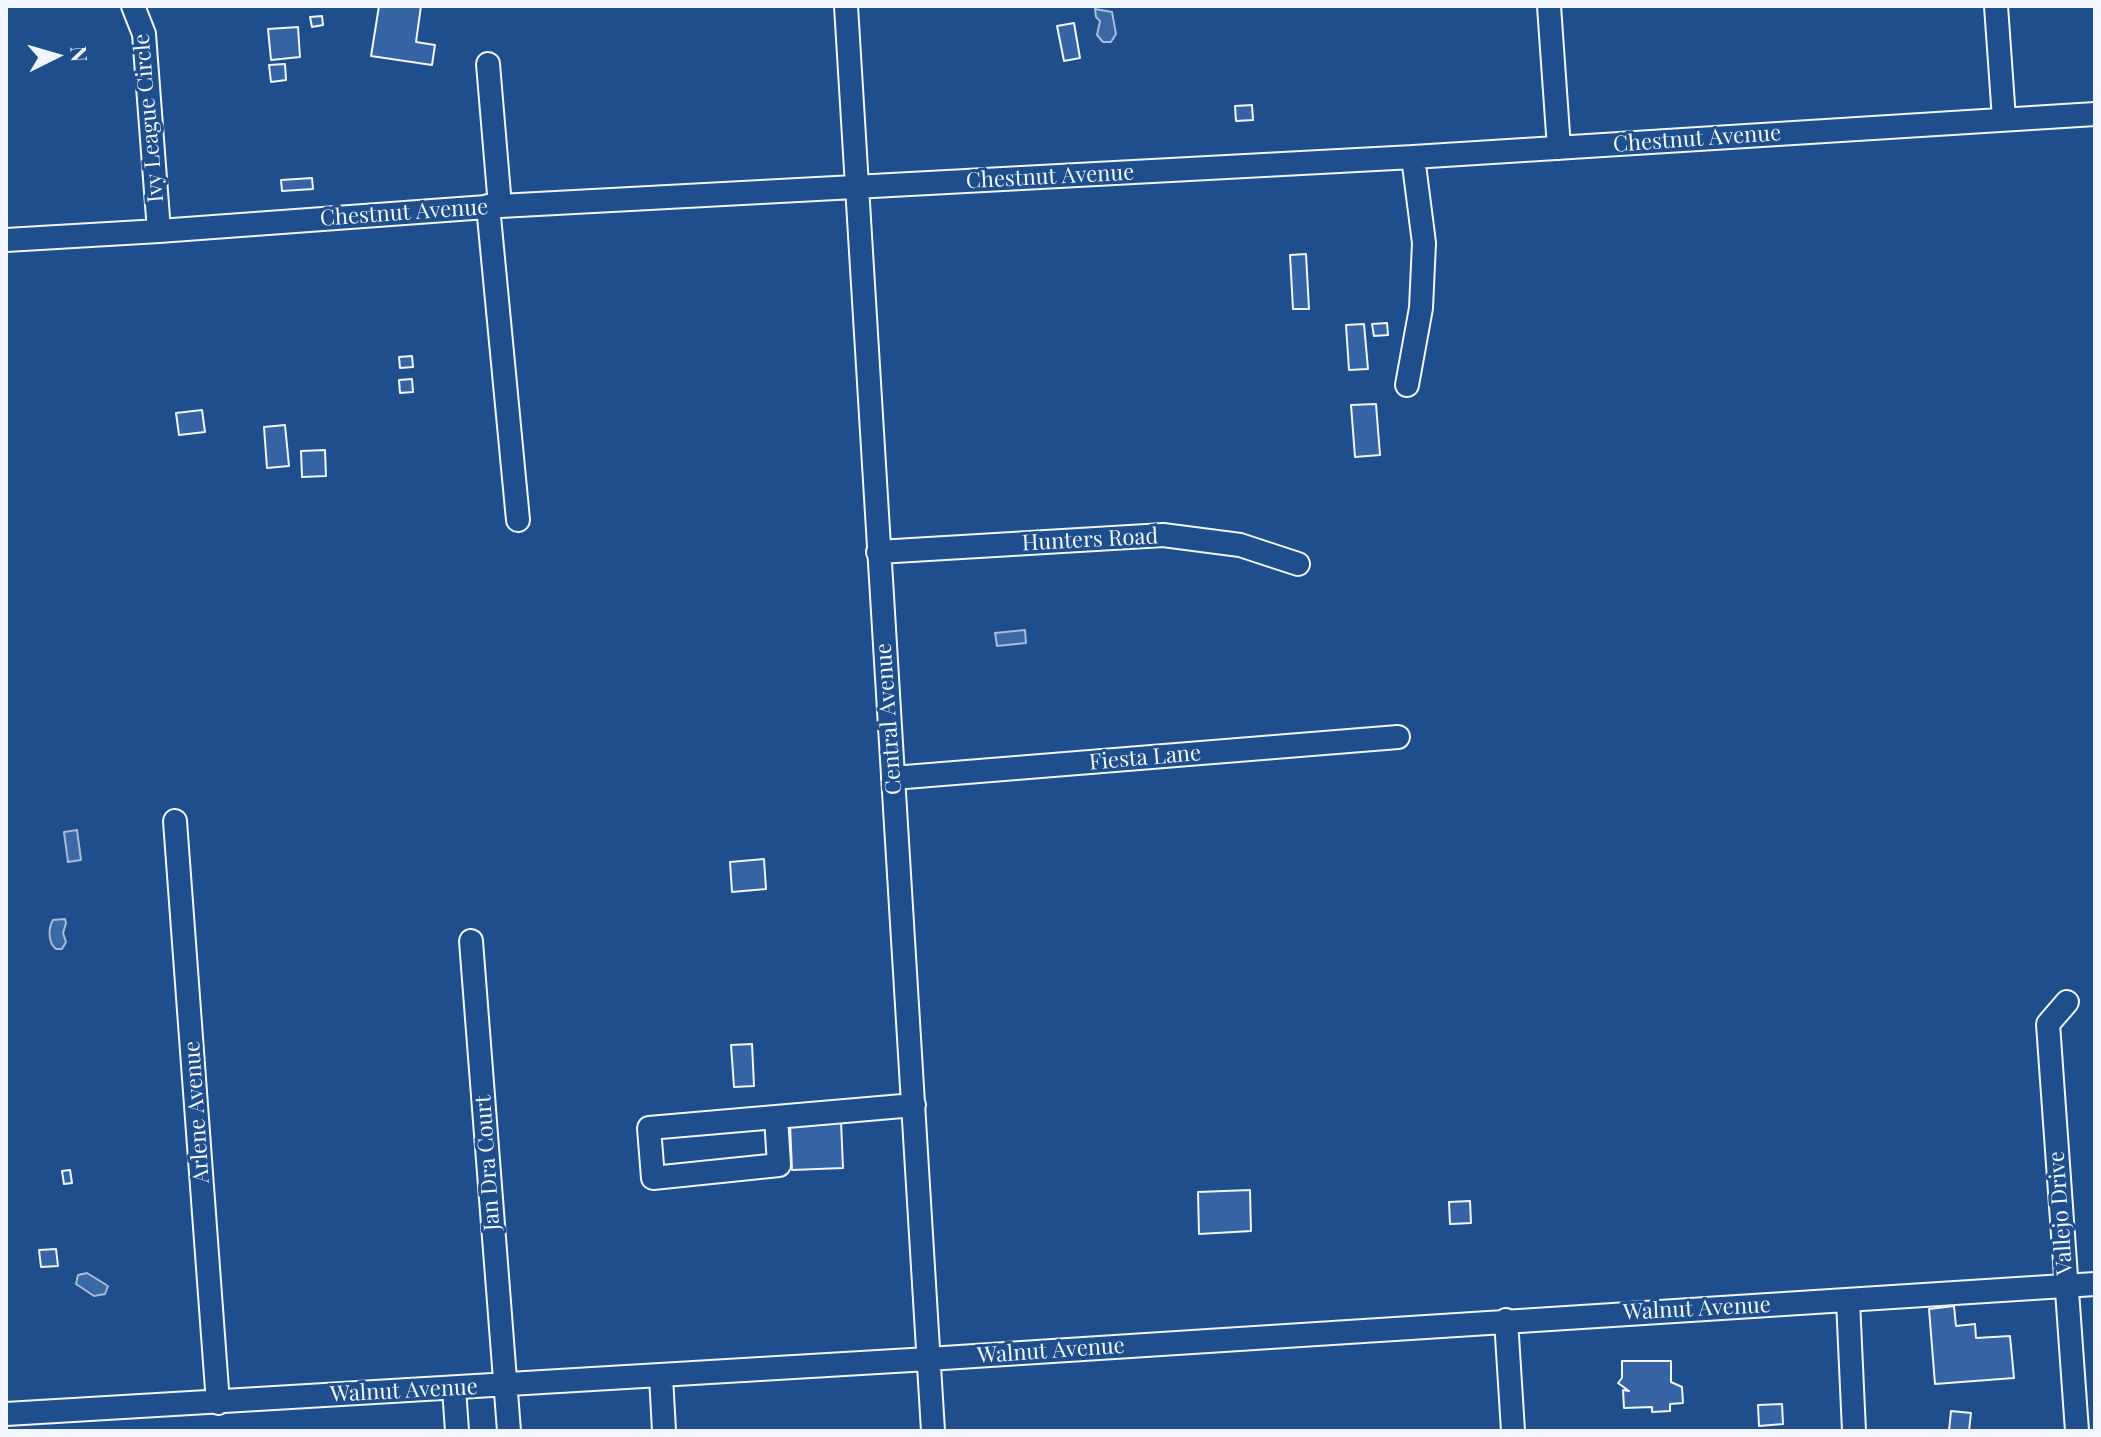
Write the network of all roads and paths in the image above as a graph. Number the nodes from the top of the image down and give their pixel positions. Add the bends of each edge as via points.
1 (133, 6) edge
2 (846, 6) edge
3 (1549, 6) edge
4 (1996, 6) edge
5 (488, 64) dead end
6 (2095, 114) edge
7 (2004, 119) junction
8 (1559, 148) junction
9 (1413, 157) junction
10 (859, 187) junction
11 (494, 206) junction
12 (159, 231) junction
13 (6, 240) edge
14 (1407, 385) dead end
15 (518, 520) dead end
16 (878, 552) junction
17 (1298, 564) dead end
18 (1398, 737) dead end
19 (893, 778) junction
20 (175, 821) dead end
21 (471, 941) dead end
22 (2067, 1002) dead end
23 (914, 1105) junction
24 (776, 1117) junction
25 (2095, 1284) edge
26 (2067, 1285) junction
27 (1848, 1301) junction
28 (1506, 1320) junction
29 (928, 1359) junction
30 (661, 1376) junction
31 (505, 1385) junction
32 (454, 1388) junction
33 (218, 1403) junction
34 (6, 1414) edge
35 (457, 1431) edge
36 (509, 1431) edge
37 (664, 1431) edge
38 (933, 1431) edge
39 (1513, 1431) edge
40 (1854, 1431) edge
41 (2077, 1431) edge

1 - 12 street, Ivy League Circle via 144,34
2 - 10 street, Central Avenue
3 - 8 street
4 - 7 street
5 - 11 street
6 - 7 street, Chestnut Avenue
7 - 8 street, Chestnut Avenue
8 - 9 street, Chestnut Avenue
9 - 10 street, Chestnut Avenue
9 - 14 street via 1424,243 1421,308
10 - 11 street, Chestnut Avenue
10 - 16 street, Central Avenue
11 - 12 street, Chestnut Avenue
11 - 15 street
12 - 13 street, Chestnut Avenue
16 - 17 street, Hunters Road via 1163,535 1240,545
16 - 19 street, Central Avenue
18 - 19 street, Fiesta Lane
19 - 23 street, Central Avenue
20 - 33 street, Arlene Avenue
21 - 31 street, Jan Dra Court
22 - 26 street, Vallejo Drive via 2048,1024
23 - 24 street
23 - 29 street, Central Avenue
24 - 24 street via 649,1128 653,1178 779,1165
25 - 26 street, Walnut Avenue
26 - 27 street, Walnut Avenue
26 - 41 street, Vallejo Drive
27 - 28 street, Walnut Avenue
27 - 40 street
28 - 29 street, Walnut Avenue
28 - 39 street
29 - 30 street, Walnut Avenue
29 - 38 street, Central Avenue
30 - 31 street, Walnut Avenue
30 - 37 street
31 - 32 street, Walnut Avenue
31 - 36 street, Jan Dra Court
32 - 33 street, Walnut Avenue
32 - 35 street
33 - 34 street, Walnut Avenue

